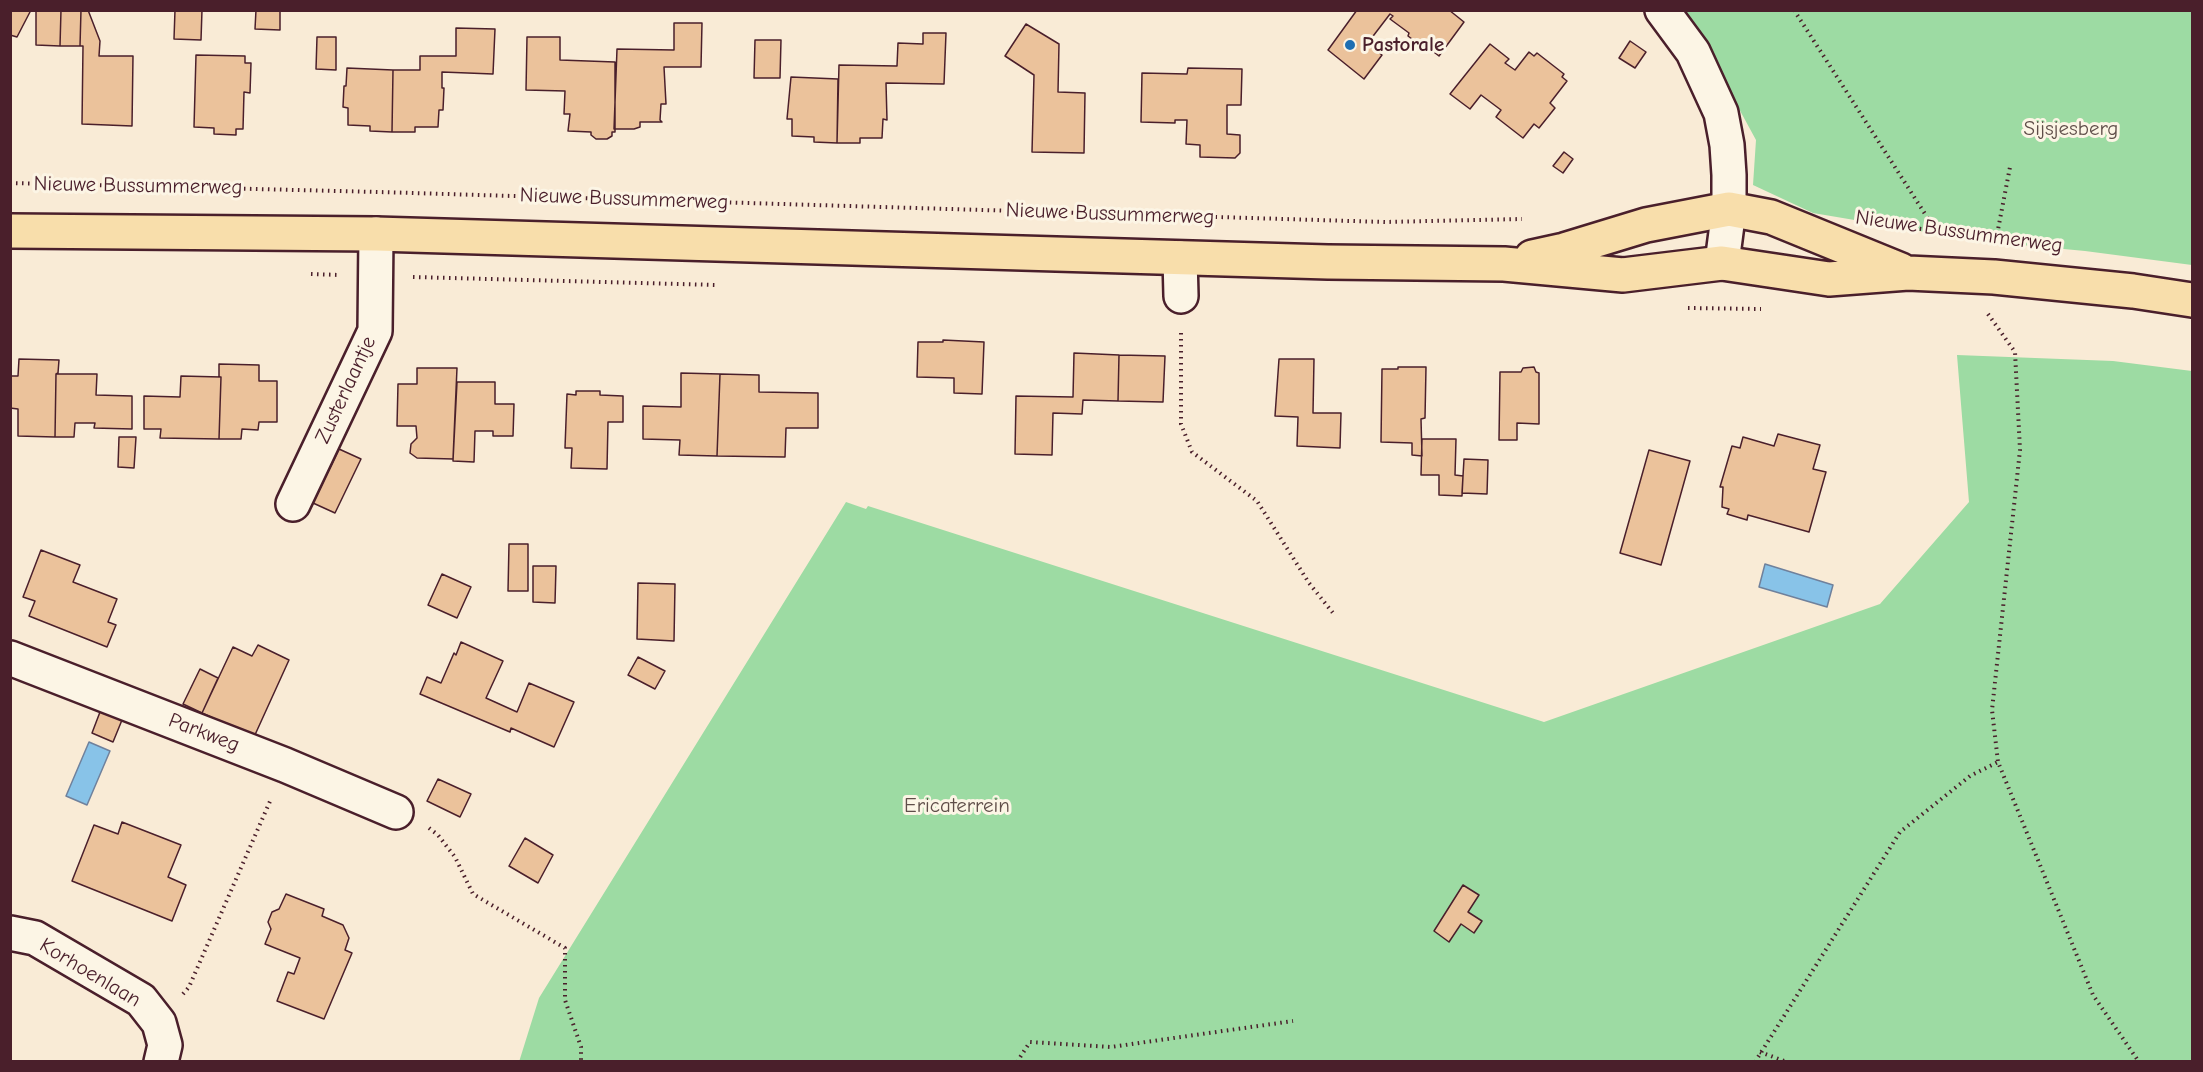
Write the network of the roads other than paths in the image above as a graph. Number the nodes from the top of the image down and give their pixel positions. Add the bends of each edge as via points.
1 (1662, 10) edge
2 (1729, 208) junction
3 (10, 231) edge
4 (376, 234) junction
5 (1180, 258) junction
6 (1722, 263) junction
7 (1504, 264) junction
8 (1908, 273) junction
9 (1181, 296) road end
10 (2193, 300) edge
11 (293, 504) dead end
12 (10, 658) edge
13 (396, 812) road end
14 (10, 933) edge
15 (161, 1062) edge

1 - 2 street via 1693,52 1721,113 1727,145
2 - 6 street
2 - 7 main road, Nieuwe Bussummerweg via 1646,225
2 - 8 main road, Nieuwe Bussummerweg via 1771,217
3 - 4 main road, Nieuwe Bussummerweg
4 - 5 main road, Nieuwe Bussummerweg
4 - 11 street, Zusterlaantje via 375,331
5 - 7 main road, Nieuwe Bussummerweg
5 - 9 street
6 - 7 main road, Nieuwe Bussummerweg via 1623,275
6 - 8 main road, Nieuwe Bussummerweg via 1829,279
8 - 10 main road, Nieuwe Bussummerweg via 1994,277
12 - 13 street, Parkweg
14 - 15 street, Korhoenlaan via 35,938 141,1000 159,1023 165,1045

